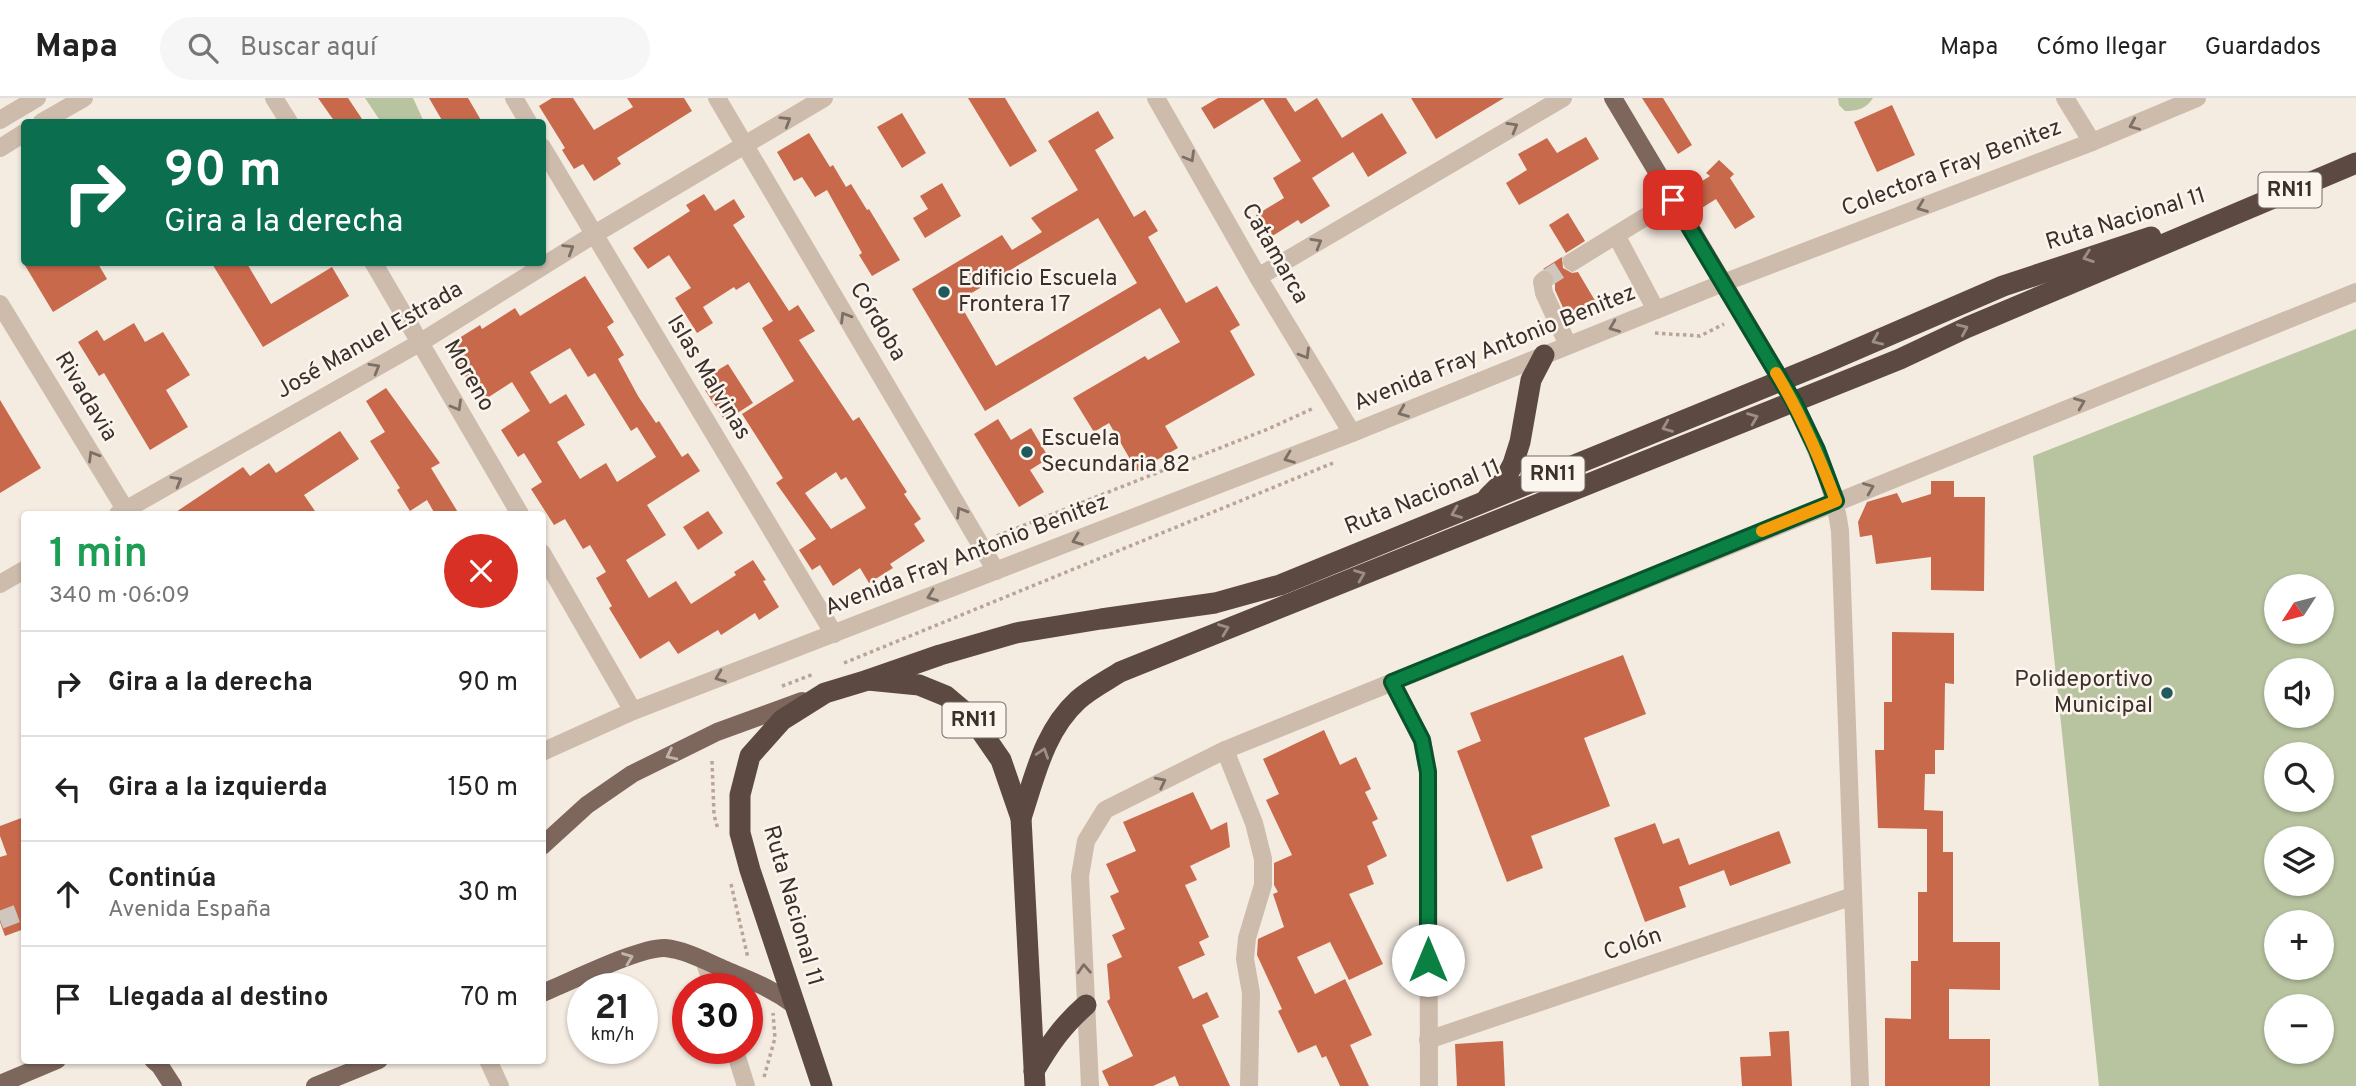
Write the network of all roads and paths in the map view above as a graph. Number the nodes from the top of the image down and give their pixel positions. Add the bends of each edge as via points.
1 (37, 98) edge
2 (84, 98) edge
3 (274, 98) edge
4 (514, 98) edge
5 (717, 98) edge
6 (824, 98) edge
7 (1156, 98) edge
8 (1563, 98) edge
9 (1613, 98) edge
10 (2065, 98) edge
11 (2197, 98) edge
12 (47, 119) edge
13 (287, 119) edge
14 (526, 119) edge
15 (0, 120) edge
16 (21, 135) edge
17 (2092, 142) junction
18 (745, 145) junction
19 (0, 148) edge
20 (546, 154) edge
21 (2356, 163) edge
22 (1673, 200) junction
23 (2224, 218) junction
24 (593, 235) junction
25 (1616, 235) junction
26 (1572, 262) tunnel mouth
27 (546, 264) edge
28 (375, 266) edge
29 (543, 266) edge
30 (1258, 278) junction
31 (1544, 280) dead end
32 (1723, 283) junction
33 (2356, 292) edge
34 (0, 304) edge
35 (1656, 310) junction
36 (1742, 315) junction
37 (1648, 335) dead end
38 (421, 342) junction
39 (1568, 345) junction
40 (1544, 355) junction
41 (1781, 381) junction
42 (1332, 399) junction
43 (1794, 402) junction
44 (1352, 433) junction
45 (1343, 459) dead end
46 (1836, 501) junction
47 (1483, 502) junction
48 (123, 511) edge
49 (127, 511) edge
50 (518, 511) edge
51 (979, 543) junction
52 (546, 566) edge
53 (996, 571) junction
54 (21, 572) edge
55 (0, 584) edge
56 (834, 634) junction
57 (844, 663) dead end
58 (868, 680) junction
59 (822, 682) junction
60 (1392, 682) junction
61 (774, 689) dead end
62 (633, 711) junction
63 (546, 750) edge
64 (1225, 750) junction
65 (712, 761) dead end
66 (1021, 818) junction
67 (720, 839) dead end
68 (546, 842) edge
69 (729, 876) dead end
70 (1853, 895) junction
71 (704, 960) junction
72 (708, 973) edge
73 (735, 973) edge
74 (753, 973) edge
75 (763, 985) edge
76 (546, 991) edge
77 (794, 1005) junction
78 (1086, 1005) junction
79 (773, 1011) dead end
80 (1428, 1040) junction
81 (48, 1064) edge
82 (158, 1064) edge
83 (369, 1064) edge
84 (490, 1064) edge
85 (739, 1064) edge
86 (1035, 1079) edge
87 (0, 1084) edge
88 (765, 1085) edge
89 (173, 1086) edge
90 (316, 1086) edge
91 (500, 1086) edge
92 (746, 1086) edge
93 (822, 1086) edge
94 (1090, 1086) edge
95 (1249, 1086) edge
96 (1429, 1086) edge
97 (1860, 1086) edge

1 - 15 street
2 - 12 street
3 - 13 street
4 - 14 street
5 - 18 street, Córdoba
18 -> 6 street, José Manuel Estrada
7 -> 30 street, Catamarca
30 -> 8 street
9 - 22 main road
10 - 17 street
11 -> 17 street, Colectora Fray Benitez
16 - 19 street
17 -> 32 street, Colectora Fray Benitez
18 - 24 street, José Manuel Estrada
51 -> 18 street, Córdoba
20 - 24 street, Islas Malvinas
21 - 23 highway, RN11
22 - 25 street
22 - 32 main road
23 -> 41 highway, Ruta Nacional 11 / RN11 via 2003,286
43 -> 23 highway, Ruta Nacional 11 / RN11
27 -> 24 street, José Manuel Estrada
24 - 56 street, Islas Malvinas
25 - 26 street
25 - 35 street
28 - 38 street, Moreno
38 -> 29 street, José Manuel Estrada
30 -> 42 street, Catamarca
31 - 39 street via 1544,293
32 - 35 street, Avenida Fray Antonio Benitez
32 - 36 main road
46 -> 33 street
48 -> 34 street, Rivadavia
35 -> 39 street, Avenida Fray Antonio Benitez
36 - 37 path via 1700,336
36 - 41 main road
49 -> 38 street, José Manuel Estrada
38 -> 50 street, Moreno
39 - 40 street, Avenida Fray Antonio Benitez
40 -> 44 street, Avenida Fray Antonio Benitez
40 - 47 highway via 1531,380 1513,464
41 - 43 main road
41 -> 47 highway, Ruta Nacional 11 / RN11
42 - 44 street, Catamarca
42 - 51 path via 1268,429
43 - 46 street
66 -> 43 highway, Ruta Nacional 11 / RN11 via 1047,740 1062,717 1080,698 1120,672
44 -> 53 street, Avenida Fray Antonio Benitez
45 - 57 path
46 - 60 street
46 - 70 street
47 -> 58 highway, Ruta Nacional 11 / RN11 via 1243,597 1016,633
51 - 53 street, Córdoba
52 - 62 street
53 -> 56 street, Avenida Fray Antonio Benitez
54 - 55 street
56 -> 62 street, Avenida Fray Antonio Benitez
58 - 59 highway, Ruta Nacional 11 / RN11
58 - 66 highway, Ruta Nacional 11 / RN11 via 919,685 946,696 972,718 1001,760
59 - 61 path
59 -> 68 main road via 632,774 587,805
59 - 77 highway, Ruta Nacional 11 / RN11 via 750,756 740,795 740,833
60 - 64 street
60 - 80 street via 1422,740 1428,772
62 - 63 street, Avenida Fray Antonio Benitez
78 -> 64 street via 1080,876 1086,841 1105,810
64 - 95 street via 1263,859 1263,885 1245,959 1251,993
65 - 67 path via 714,815
66 - 86 highway, Ruta Nacional 11 / RN11
69 - 74 path
70 - 80 street, Colón
70 - 97 street
71 - 72 street
71 - 73 main road
76 -> 71 main road via 652,949 666,948
75 - 77 main road
77 - 93 highway, Ruta Nacional 11 / RN11
78 - 86 highway via 1055,1036
78 - 94 street
79 - 88 path via 775,1038 763,1075
80 - 96 street
81 - 87 main road
82 - 89 main road
83 - 90 main road
84 - 91 street
85 - 92 street

